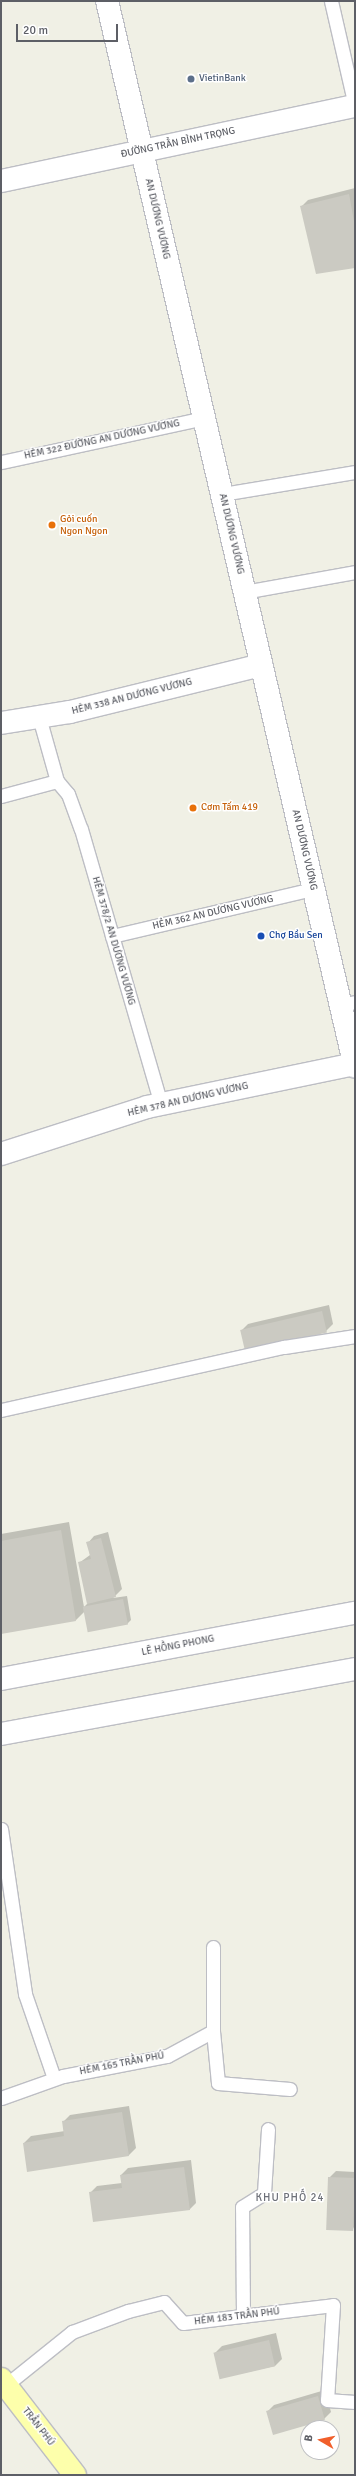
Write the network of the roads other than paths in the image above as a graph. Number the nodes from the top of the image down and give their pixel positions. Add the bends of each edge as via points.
1 (106, 1) edge
2 (331, 1) edge
3 (355, 106) edge
4 (142, 151) junction
5 (1, 181) edge
6 (204, 418) junction
7 (1, 462) edge
8 (355, 472) edge
9 (222, 494) junction
10 (355, 572) edge
11 (244, 592) junction
12 (261, 666) junction
13 (39, 717) junction
14 (1, 723) edge
15 (57, 781) junction
16 (1, 796) edge
17 (313, 889) junction
18 (112, 936) junction
19 (348, 1003) edge
20 (355, 1066) edge
21 (161, 1105) junction
22 (1, 1154) edge
23 (355, 1336) edge
24 (1, 1410) edge
25 (355, 1613) edge
26 (355, 1669) edge
27 (1, 1679) edge
28 (1, 1734) edge
29 (1, 1829) edge
30 (213, 1947) dead end
31 (213, 2031) junction
32 (54, 2078) junction
33 (290, 2089) dead end
34 (1, 2098) edge
35 (268, 2129) dead end
36 (243, 2316) junction
37 (3, 2382) edge
38 (355, 2402) edge
39 (75, 2475) edge

1 - 4 main road, AN DƯƠNG VƯƠNG
2 - 3 lane
3 - 4 main road, ĐƯỜNG TRẦN BÌNH TRỌNG
4 - 5 main road, ĐƯỜNG TRẦN BÌNH TRỌNG
4 - 6 main road, AN DƯƠNG VƯƠNG
6 - 7 lane, HẺM 322 ĐƯỜNG AN DƯƠNG VƯƠNG
6 - 9 main road, AN DƯƠNG VƯƠNG
8 - 9 lane
9 - 11 main road, AN DƯƠNG VƯƠNG
10 - 11 lane
11 - 12 main road, AN DƯƠNG VƯƠNG
12 - 13 main road, HẺM 338 AN DƯƠNG VƯƠNG via 70,712
12 - 17 main road, AN DƯƠNG VƯƠNG
13 - 14 main road, HẺM 338 AN DƯƠNG VƯƠNG
13 - 15 lane
15 - 16 lane
15 - 18 lane, HẺM 378/2 AN DƯƠNG VƯƠNG via 68,794 81,829
17 - 18 lane, HẺM 362 AN DƯƠNG VƯƠNG
17 - 19 main road, AN DƯƠNG VƯƠNG
18 - 21 lane, HẺM 378/2 AN DƯƠNG VƯƠNG
19 - 20 main road, AN DƯƠNG VƯƠNG
20 - 21 main road, HẺM 378 AN DƯƠNG VƯƠNG
21 - 22 main road, HẺM 378 AN DƯƠNG VƯƠNG
23 - 24 lane via 284,1347
25 - 27 main road, LÊ HỒNG PHONG
26 - 28 main road
29 - 32 lane via 25,1994
30 - 31 lane
31 - 32 lane, HẺM 165 TRẦN PHÚ via 167,2056
31 - 33 lane via 218,2083
32 - 34 lane, HẺM 165 TRẦN PHÚ
35 - 36 lane via 264,2193 242,2207
36 - 37 lane, HẺM 183 TRẦN PHÚ via 183,2323 164,2302 128,2311 72,2332
36 - 38 lane, HẺM 183 TRẦN PHÚ via 333,2305 327,2400
37 - 39 main road, TRẦN PHÚ

